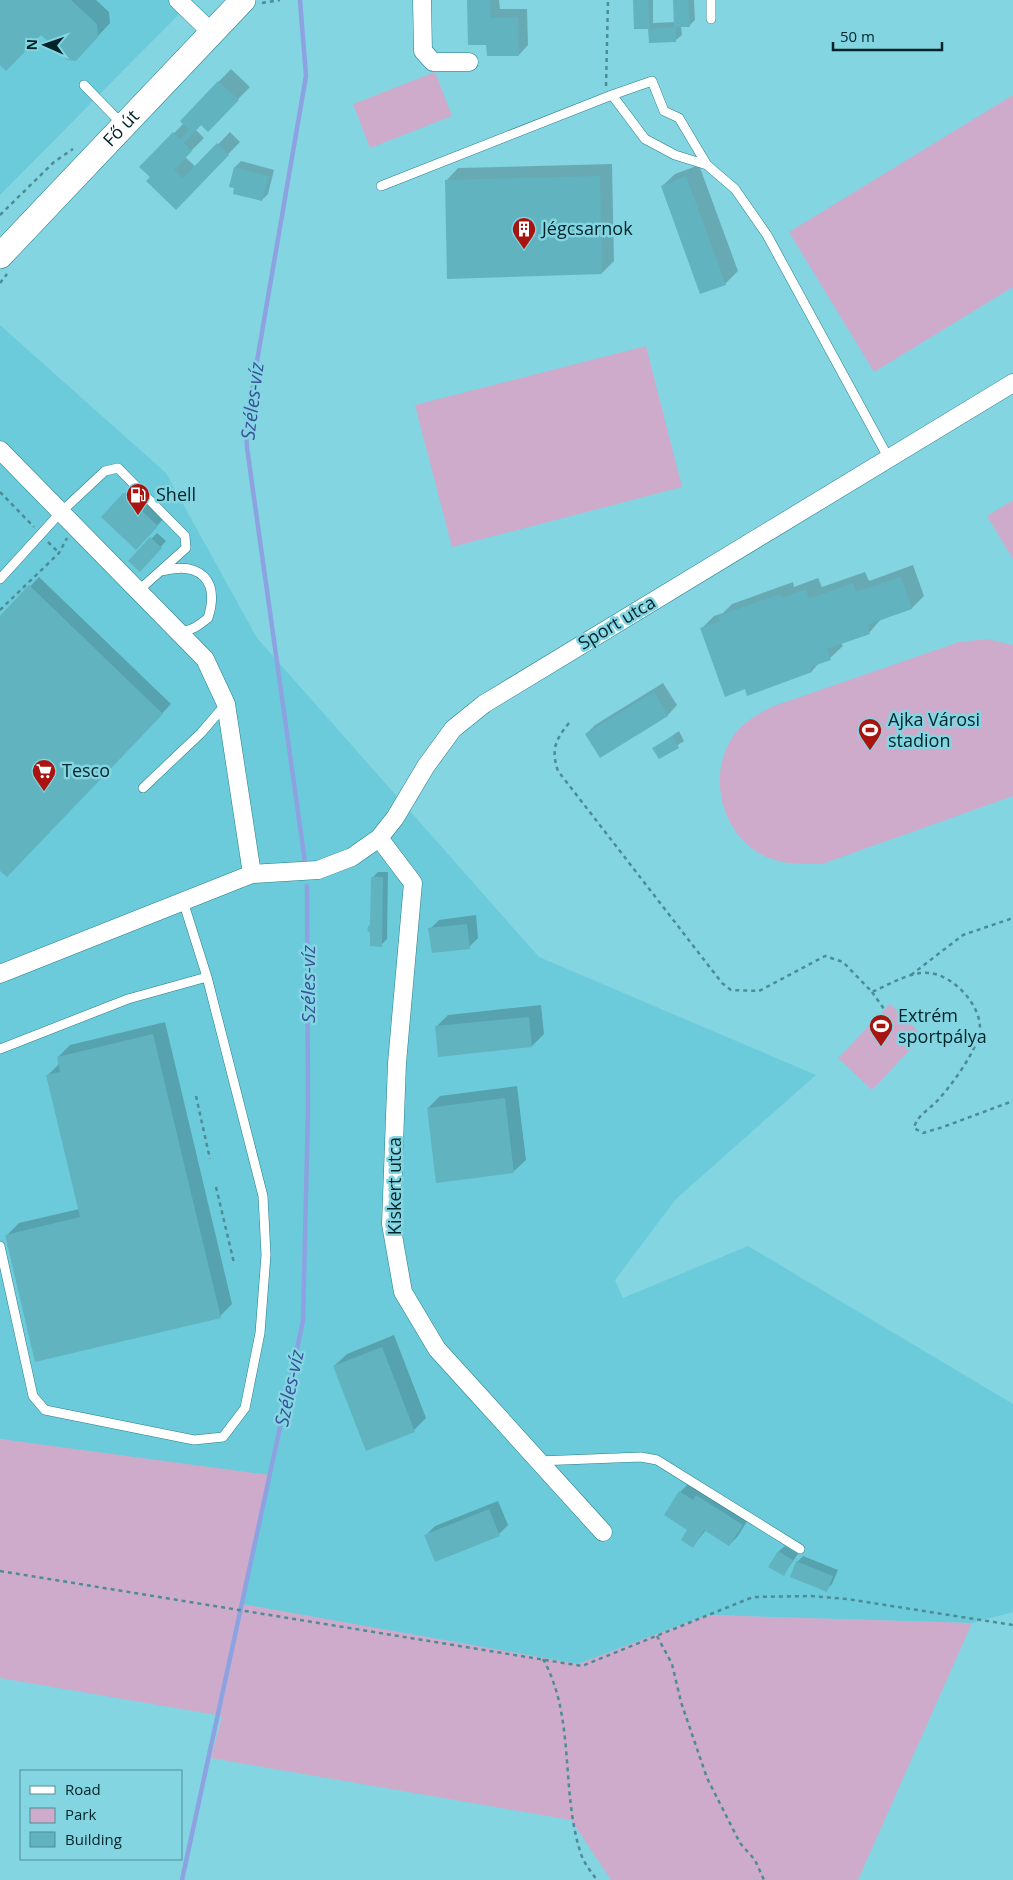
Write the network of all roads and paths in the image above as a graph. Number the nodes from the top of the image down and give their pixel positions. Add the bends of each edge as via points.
1 (178, 0) edge
2 (243, 0) edge
3 (422, 0) edge
4 (608, 0) edge
5 (711, 0) edge
6 (711, 19) dead end
7 (212, 33) junction
8 (469, 62) dead end
9 (84, 85) dead end
10 (609, 97) junction
11 (124, 125) junction
12 (707, 165) junction
13 (381, 186) dead end
14 (4, 247) edge
15 (1013, 383) edge
16 (0, 450) edge
17 (888, 457) junction
18 (0, 492) edge
19 (67, 518) junction
20 (41, 535) junction
21 (59, 554) junction
22 (160, 572) junction
23 (0, 579) edge
24 (138, 591) junction
25 (0, 610) edge
26 (176, 629) junction
27 (226, 704) junction
28 (568, 723) dead end
29 (143, 788) dead end
30 (379, 838) junction
31 (252, 874) junction
32 (183, 900) junction
33 (1013, 918) edge
34 (0, 974) edge
35 (910, 976) junction
36 (207, 977) junction
37 (872, 992) junction
38 (884, 1009) dead end
39 (0, 1049) edge
40 (196, 1096) dead end
41 (1013, 1101) edge
42 (210, 1160) dead end
43 (216, 1187) dead end
44 (0, 1246) edge
45 (234, 1263) dead end
46 (538, 1460) junction
47 (602, 1532) dead end
48 (800, 1549) dead end
49 (0, 1570) edge
50 (1013, 1625) edge
51 (657, 1636) junction
52 (543, 1659) junction
53 (596, 1880) edge
54 (764, 1880) edge

1 - 7 street
2 - 7 main road, Fő út
3 - 8 street via 422,50 433,62
4 - 10 path
5 - 6 lane
7 - 11 main road, Fő út
9 - 11 lane
10 - 12 lane via 645,139 675,155
10 - 12 lane via 652,81 664,111 679,118
10 - 13 lane
11 - 14 main road, Fő út
12 - 17 lane via 734,189 767,235
15 - 17 street, Sport utca
16 - 19 street
17 - 30 street, Sport utca via 484,704 453,729
18 - 20 path
19 - 20 lane
19 - 21 path
19 - 22 lane via 105,471 118,468 185,536 186,548
19 - 24 street
20 - 21 path
20 - 23 lane
21 - 25 path
22 - 24 lane
22 - 26 lane via 184,567 196,571 207,580 213,594 208,618 184,631
24 - 26 street
26 - 27 street via 205,659
27 - 29 lane via 201,733
27 - 31 street
28 - 37 path via 558,736 553,756 558,771 722,983 731,990 759,991 825,956 843,962
30 - 31 street, Sport utca via 352,858 318,870
30 - 46 street, Kiskert utca via 413,883 397,1063 391,1224 403,1292 437,1349
31 - 32 street, Sport utca
32 - 34 street, Sport utca
32 - 36 lane
33 - 35 path via 963,935
35 - 37 path
35 - 41 path via 930,973 948,980 966,994 978,1016 979,1035 968,1060 939,1100 916,1120 914,1128 923,1133 943,1128
36 - 39 lane via 128,999
36 - 44 lane via 263,1196 266,1255 260,1333 245,1408 223,1437 194,1440 45,1410 33,1396
37 - 38 path
40 - 42 path
43 - 45 path
46 - 47 street, Kiskert utca
46 - 48 lane via 641,1457 657,1460
49 - 52 path
50 - 51 path via 847,1599 753,1597
51 - 52 path via 582,1666
51 - 54 path via 672,1664 681,1702 707,1778 740,1843 755,1860
52 - 53 path via 557,1694 572,1822 582,1856

